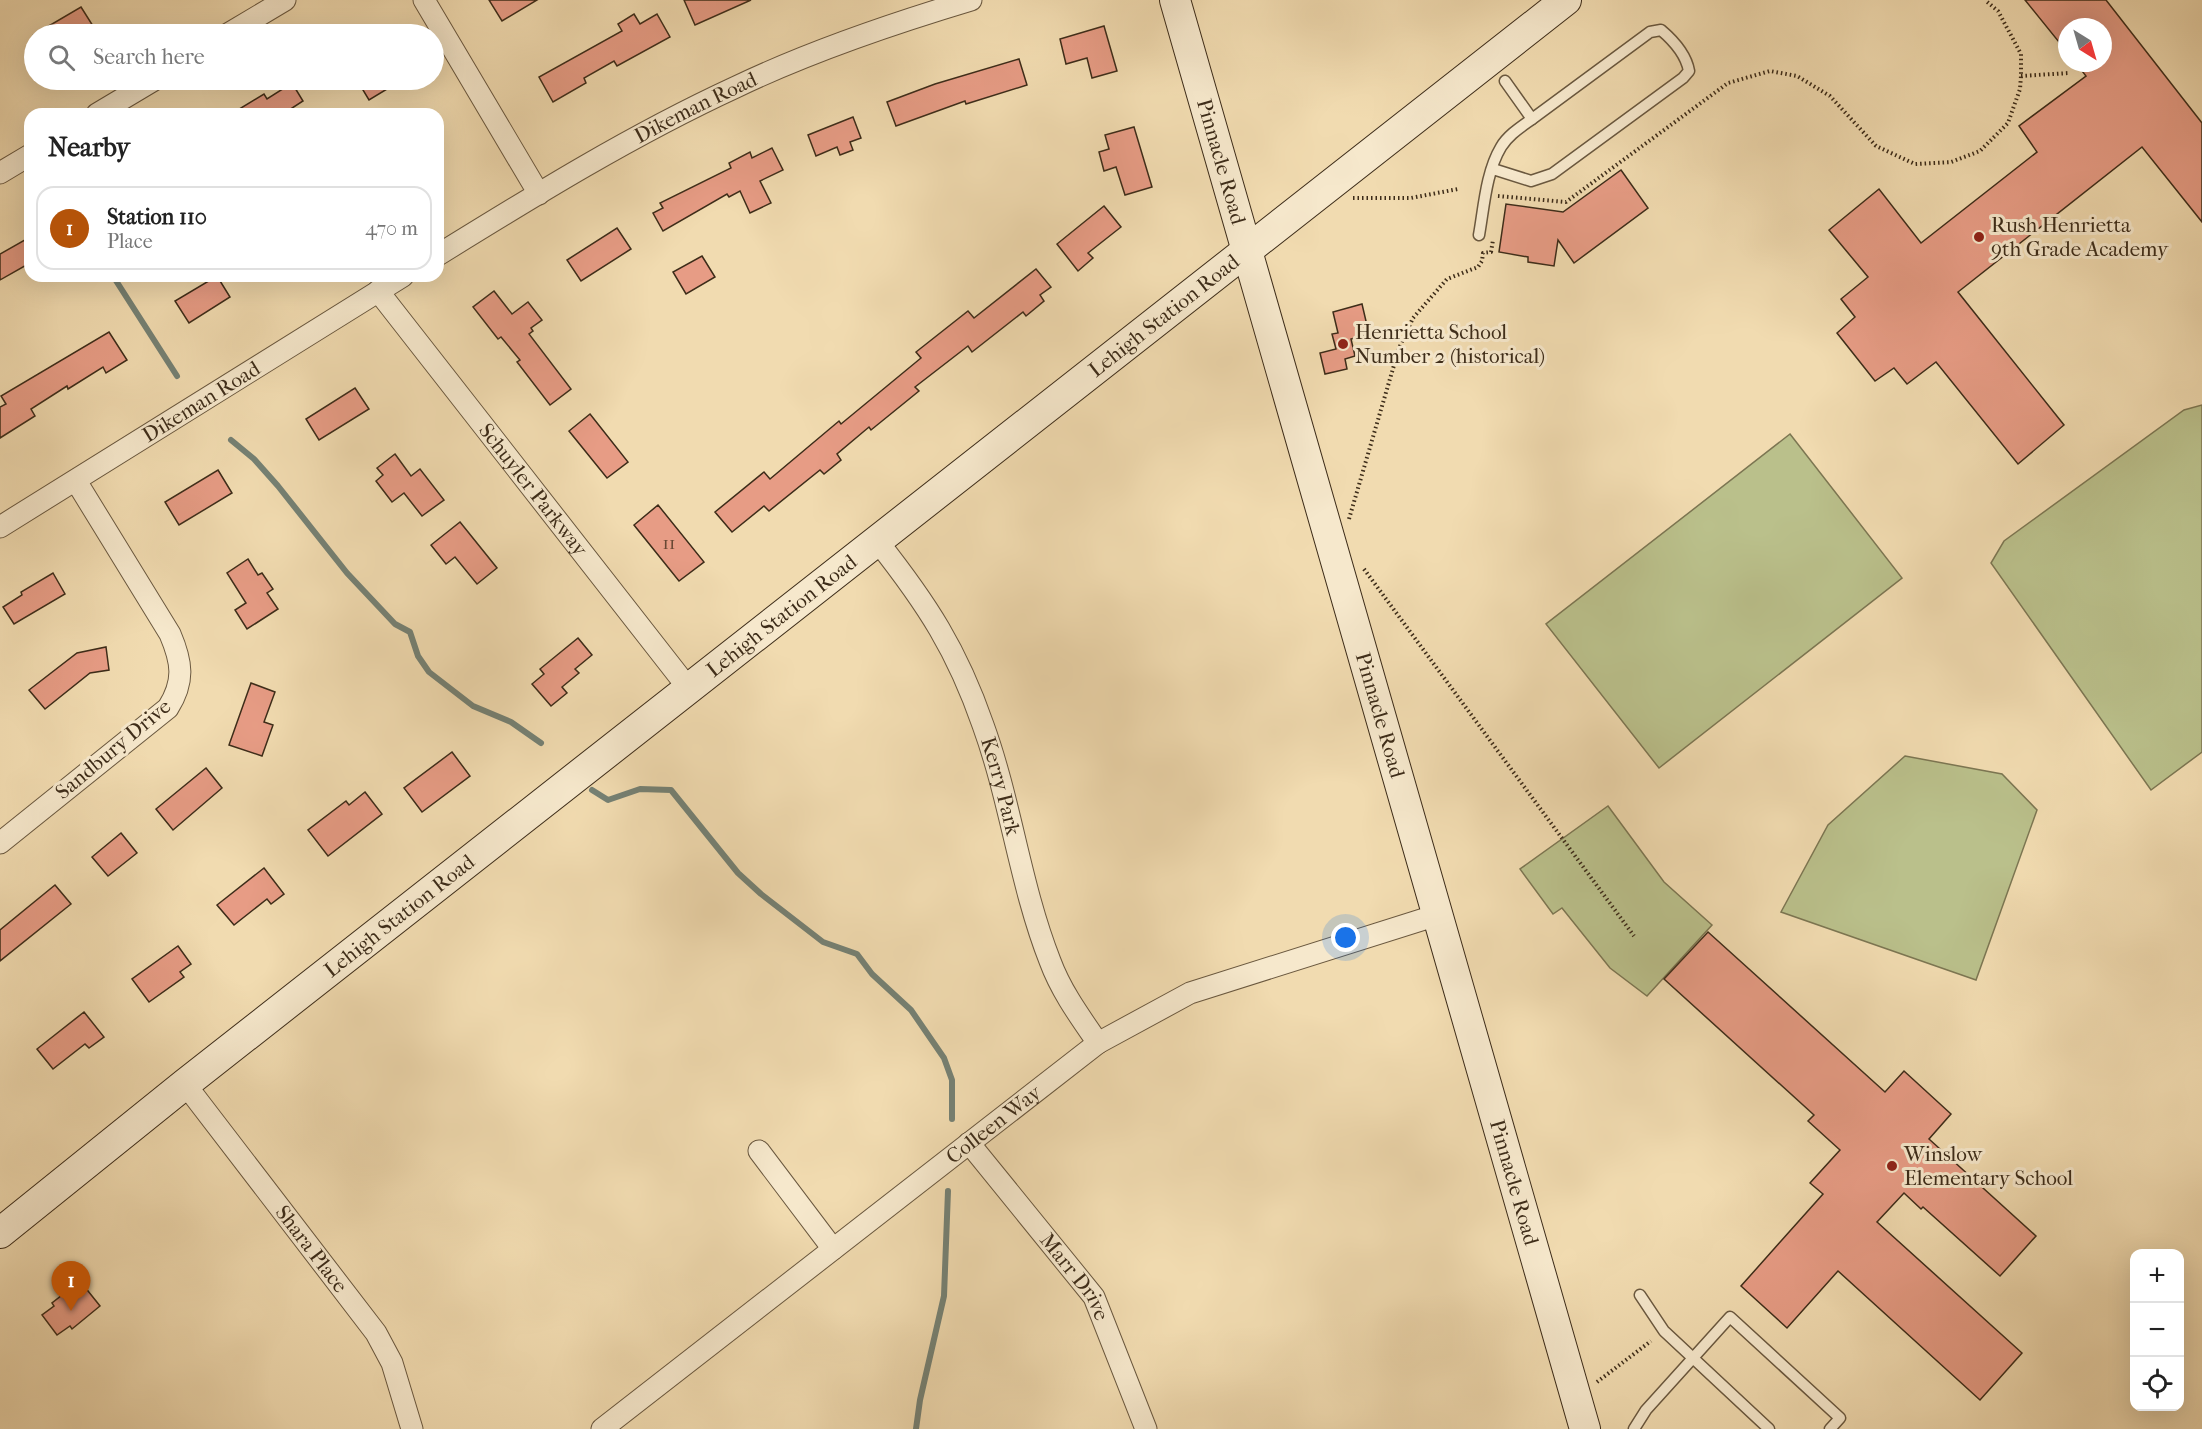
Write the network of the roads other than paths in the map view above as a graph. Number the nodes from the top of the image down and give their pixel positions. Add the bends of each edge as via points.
1 (285, 0) edge
2 (424, 0) edge
3 (971, 0) edge
4 (1175, 0) edge
5 (1566, 0) edge
6 (245, 24) edge
7 (438, 24) edge
8 (444, 34) edge
9 (1505, 81) dead end
10 (137, 90) edge
11 (107, 108) edge
12 (1533, 119) junction
13 (24, 159) edge
14 (1493, 169) junction
15 (0, 173) edge
16 (538, 194) junction
17 (1479, 235) dead end
18 (444, 251) edge
19 (1246, 251) junction
20 (393, 282) edge
21 (378, 291) junction
22 (76, 481) junction
23 (0, 527) edge
24 (878, 542) junction
25 (689, 689) junction
26 (0, 843) edge
27 (1437, 915) junction
28 (1098, 1043) junction
29 (185, 1084) junction
30 (969, 1143) junction
31 (759, 1151) dead end
32 (0, 1233) edge
33 (833, 1249) junction
34 (1640, 1295) dead end
35 (1692, 1359) junction
36 (412, 1429) edge
37 (602, 1429) edge
38 (1146, 1429) edge
39 (1585, 1429) edge
40 (1634, 1429) edge
41 (1769, 1429) edge
42 (1830, 1429) edge

1 - 6 street
2 - 7 street
3 - 16 street, Dikeman Road via 809,55 736,86
4 - 19 main road, Pinnacle Road
5 - 19 main road, Lehigh Station Road
8 - 16 street
9 - 12 lane
10 - 11 street
12 - 14 lane via 1513,132 1501,147
12 - 14 lane via 1650,32 1661,30 1687,60 1689,71 1683,78 1552,174 1532,181
13 - 15 street
14 - 17 lane
16 - 18 street, Dikeman Road
19 - 24 main road, Lehigh Station Road
19 - 27 main road, Pinnacle Road
20 - 21 street, Dikeman Road
21 - 22 street, Dikeman Road
21 - 25 street, Schuyler Parkway
22 - 23 street, Dikeman Road
22 - 26 street, Sandbury Drive via 170,634 180,657 180,682 168,708
24 - 25 main road, Lehigh Station Road
24 - 28 street, Kerry Park via 918,592 965,677 995,763 1050,963
25 - 29 main road, Lehigh Station Road
27 - 28 street, Colleen Way via 1190,993
27 - 39 main road, Pinnacle Road
28 - 30 street, Colleen Way
29 - 32 main road, Lehigh Station Road
29 - 36 street, Shara Place via 376,1333 392,1363
30 - 33 street, Colleen Way
30 - 38 street, Marr Drive via 1094,1297
31 - 33 street
33 - 37 street, Colleen Way
34 - 35 lane via 1664,1330
35 - 40 lane
35 - 41 lane
35 - 42 lane via 1730,1317 1840,1418

